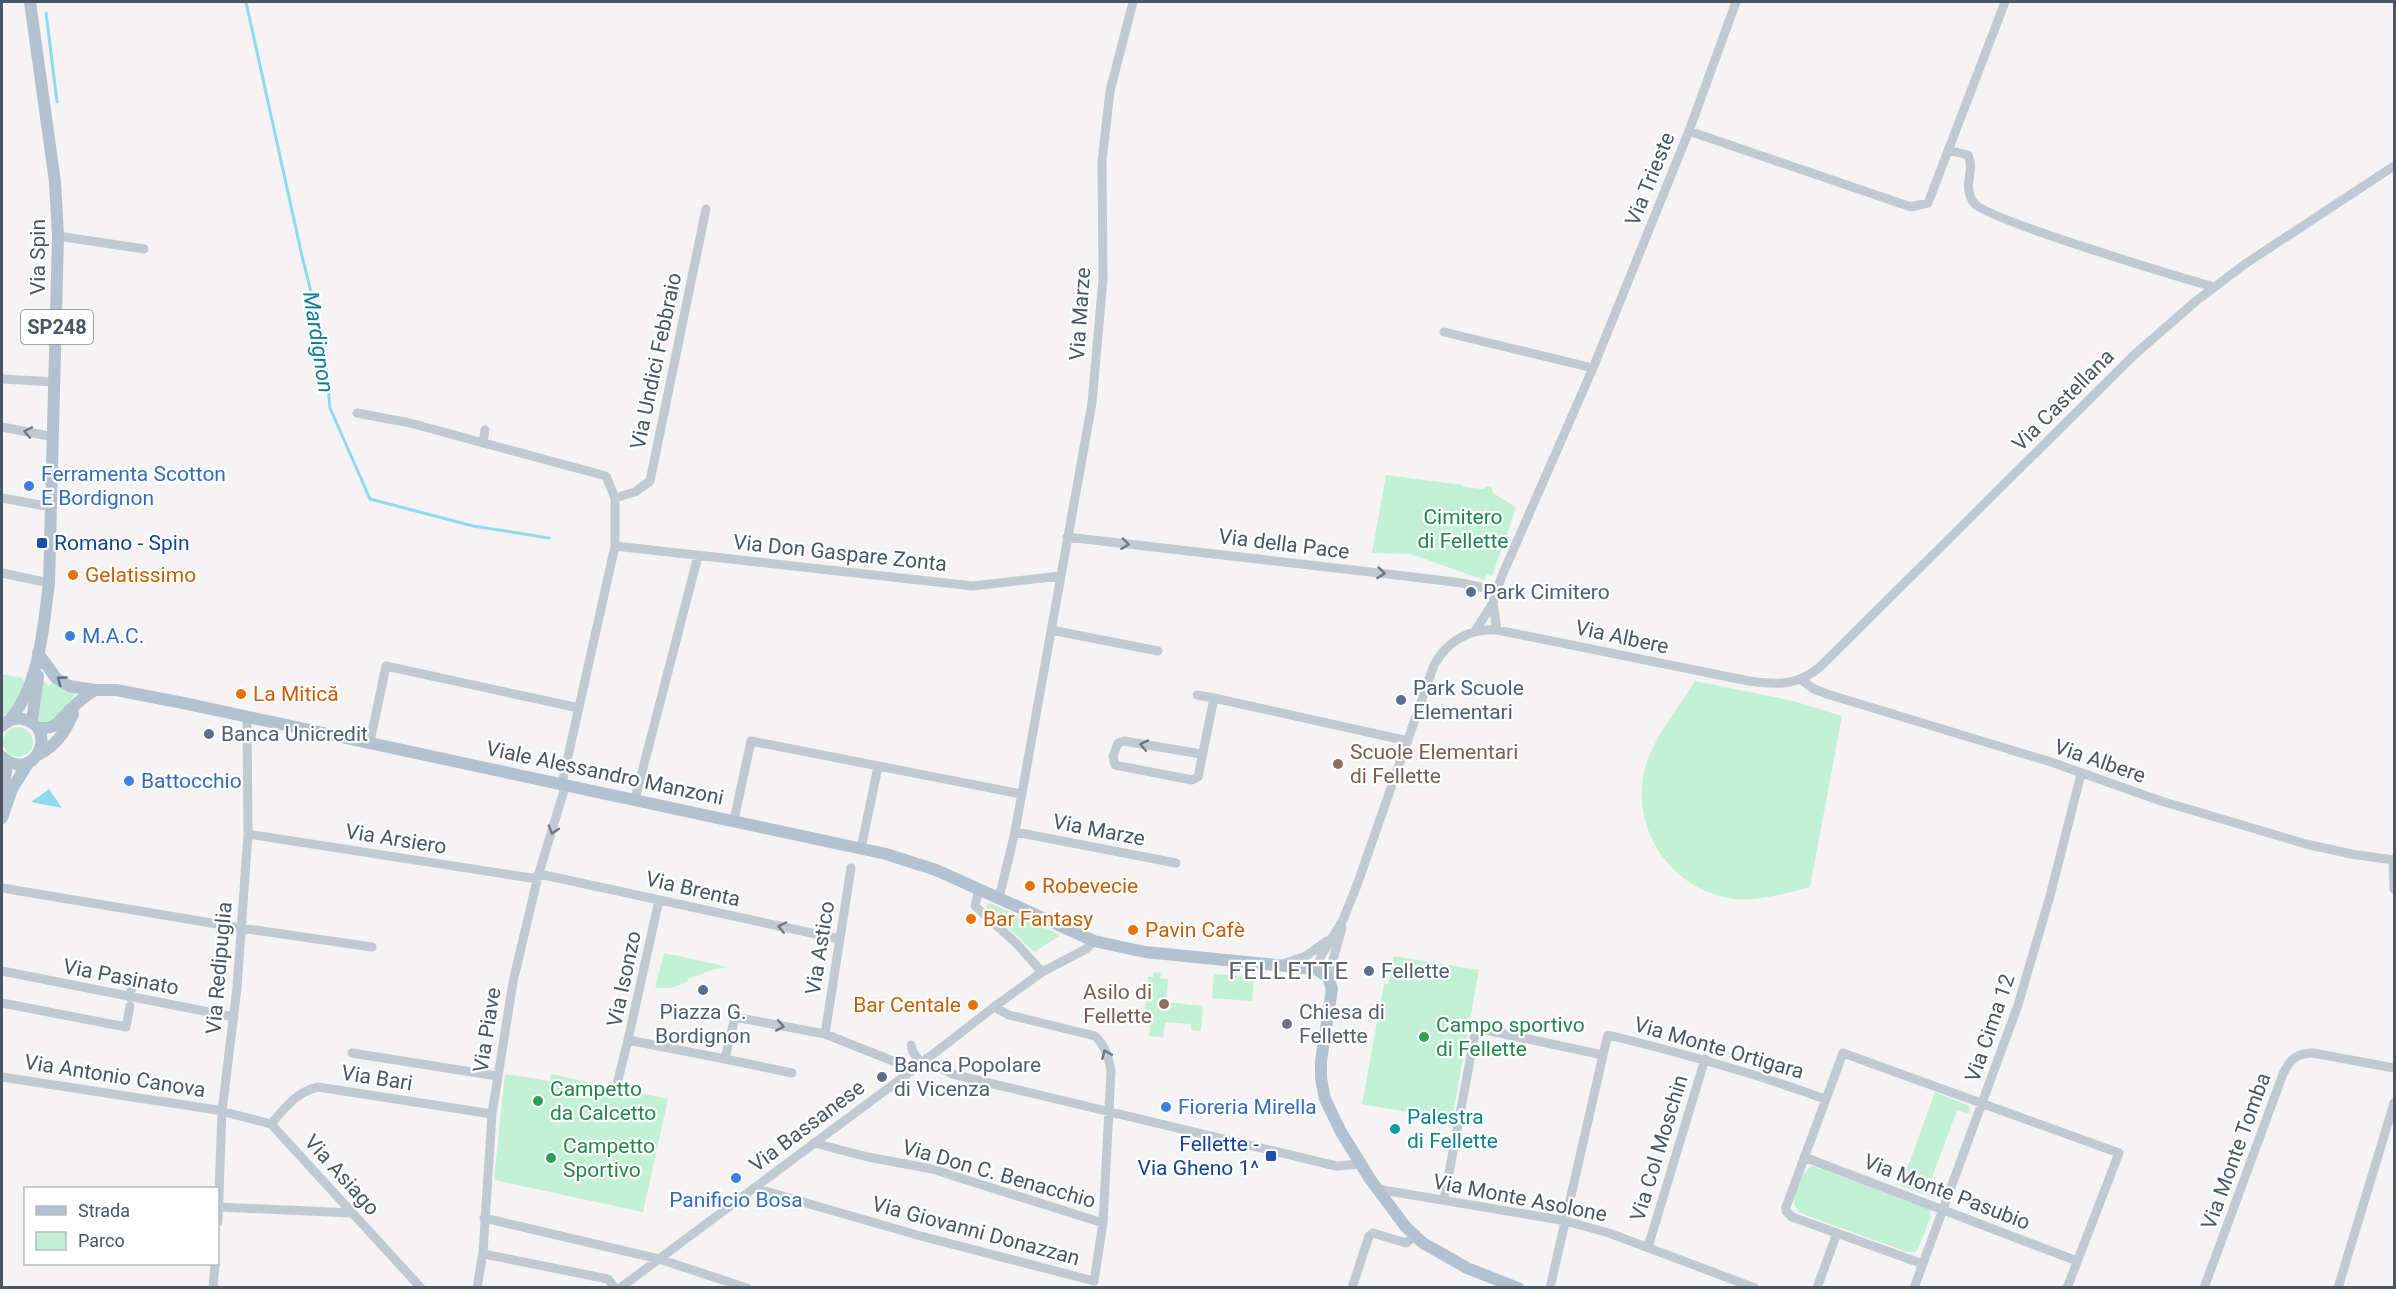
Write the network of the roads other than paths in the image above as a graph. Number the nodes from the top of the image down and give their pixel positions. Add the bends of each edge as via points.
1 (30, 2) edge
2 (1133, 2) edge
3 (1736, 2) edge
4 (2006, 2) edge
5 (1689, 131) junction
6 (1948, 150) junction
7 (2394, 166) edge
8 (706, 209) dead end
9 (58, 236) junction
10 (144, 249) dead end
11 (2214, 287) junction
12 (1444, 332) dead end
13 (1593, 368) junction
14 (2, 379) edge
15 (56, 381) junction
16 (357, 413) dead end
17 (2, 427) edge
18 (485, 430) dead end
19 (54, 437) junction
20 (483, 443) junction
21 (2, 498) edge
22 (615, 498) junction
23 (51, 507) junction
24 (1067, 537) junction
25 (615, 546) junction
26 (698, 556) junction
27 (2, 573) edge
28 (1060, 576) junction
29 (49, 583) junction
30 (1497, 591) junction
31 (1493, 603) junction
32 (1051, 630) junction
33 (1497, 630) junction
34 (1475, 631) junction
35 (1158, 651) dead end
36 (38, 655) junction
37 (1800, 679) junction
38 (1781, 684) joint
39 (95, 690) junction
40 (1197, 695) dead end
41 (1214, 698) junction
42 (78, 702) junction
43 (579, 708) junction
44 (247, 716) junction
45 (5, 723) edge
46 (34, 725) junction
47 (1408, 741) junction
48 (370, 742) junction
49 (1201, 754) junction
50 (3, 758) edge
51 (33, 759) junction
52 (878, 767) junction
53 (2081, 774) junction
54 (564, 784) junction
55 (2, 791) edge
56 (1021, 794) junction
57 (635, 799) junction
58 (2, 818) edge
59 (734, 820) junction
60 (1015, 832) junction
61 (248, 834) junction
62 (861, 848) junction
63 (2394, 860) edge
64 (1176, 863) dead end
65 (851, 868) dead end
66 (538, 876) junction
67 (2, 888) edge
68 (979, 889) junction
69 (2394, 889) edge
70 (999, 898) junction
71 (659, 900) junction
72 (1343, 920) junction
73 (241, 928) junction
74 (1333, 936) junction
75 (839, 939) junction
76 (1094, 941) junction
77 (372, 947) dead end
78 (1283, 964) junction
79 (1316, 969) junction
80 (2, 971) edge
81 (1042, 972) junction
82 (1328, 977) junction
83 (135, 978) dead end
84 (130, 1001) junction
85 (2, 1003) edge
86 (994, 1007) junction
87 (234, 1017) junction
88 (825, 1034) junction
89 (628, 1040) junction
90 (911, 1045) dead end
91 (351, 1053) dead end
92 (1603, 1055) junction
93 (725, 1059) junction
94 (1705, 1059) junction
95 (924, 1060) junction
96 (2394, 1068) edge
97 (910, 1072) junction
98 (792, 1073) dead end
99 (497, 1076) junction
100 (2, 1077) edge
101 (616, 1088) dead end
102 (1825, 1099) junction
103 (1983, 1103) junction
104 (2394, 1103) edge
105 (222, 1111) junction
106 (1108, 1112) junction
107 (492, 1114) junction
108 (271, 1124) junction
109 (814, 1143) junction
110 (1804, 1157) junction
111 (1361, 1164) junction
112 (754, 1188) junction
113 (1377, 1189) junction
114 (1444, 1200) junction
115 (219, 1207) edge
116 (1942, 1209) junction
117 (352, 1213) junction
118 (484, 1218) junction
119 (1566, 1221) junction
120 (1103, 1222) junction
121 (1837, 1233) junction
122 (1415, 1236) junction
123 (1648, 1247) junction
124 (483, 1252) junction
125 (659, 1259) junction
126 (2077, 1261) junction
127 (1923, 1264) junction
128 (215, 1265) edge
129 (1512, 1286) edge
130 (213, 1287) edge
131 (421, 1287) edge
132 (477, 1287) edge
133 (615, 1287) edge
134 (620, 1287) edge
135 (747, 1287) edge
136 (1352, 1287) edge
137 (1550, 1287) edge
138 (1755, 1287) edge
139 (1817, 1287) edge
140 (1914, 1287) edge
141 (2067, 1287) edge
142 (2204, 1287) edge
143 (2338, 1287) edge

1 - 9 main road, Via Spin / SP248 via 54,172
2 - 24 street, Via Marze via 1109,103 1102,161 1103,279 1092,403
3 - 5 street, Via Trieste
4 - 6 street
5 - 6 street via 1911,207 1928,203
5 - 13 street, Via Trieste
6 - 11 street via 1968,155 1971,162 1967,190 1975,205 2025,226
7 - 11 street, Via Castellana
8 - 22 street, Via Undici Febbraio via 650,481 635,492
9 - 10 street
9 - 15 main road, Via Spin / SP248
11 - 37 street, Via Castellana via 2133,356 1821,666
12 - 13 street
13 - 30 street, Via Trieste
14 - 15 street
15 - 19 main road, Via Spin / SP248
16 - 20 street
19 -> 17 street
18 - 20 street
19 - 23 main road, Via Spin / SP248
20 - 22 street via 606,476
21 - 23 street
22 - 25 street
23 - 29 main road, Via Spin / SP248
24 - 28 street, Via Marze
24 -> 30 street, Via della Pace via 1462,583
25 - 26 street, Via Don Gaspare Zonta
25 - 43 street
26 - 28 street, Via Don Gaspare Zonta via 973,586
26 - 57 street
27 - 29 street
28 - 32 street, Via Marze
29 - 36 main road, Via Spin / SP248
30 - 31 street, Via Trieste
31 - 33 street, Via Trieste
31 - 34 street, Via Trieste
32 - 35 street
32 - 56 street, Via Marze
33 - 34 street, Via Albere
33 - 38 street, Via Albere via 1749,681
34 - 47 street, Via Albere via 1458,639 1434,665
39 -> 36 main road, Viale Alessandro Manzoni via 60,682
36 - 45 main road, Via Spin / SP248 via 23,702
36 - 46 main road, Via Spin / SP248
37 - 38 street, Via Castellana
37 - 53 street, Via Albere via 1827,694
39 - 42 main road
39 - 44 main road, Viale Alessandro Manzoni via 123,691
40 - 41 street
41 - 47 street
41 - 49 street
42 - 46 main road via 52,727
42 - 51 main road via 57,742
43 - 48 street via 386,666
43 - 54 street
44 - 48 main road, Viale Alessandro Manzoni
44 - 61 street, Via Redipuglia
45 - 46 main road, Via Spin / SP248 via 24,719
46 - 51 main road, Via Spin / SP248 via 42,741
47 - 72 street
48 - 54 main road, Viale Alessandro Manzoni
49 -> 49 street via 1124,741 1118,743 1113,756 1115,765 1192,780 1198,777
50 - 51 main road via 15,765
50 - 55 main road via 6,772
51 - 58 main road via 12,789
52 - 56 street
52 - 59 street via 751,741
52 - 62 street
53 - 63 street, Via Albere via 2306,844
53 - 103 street, Via Cima 12 via 2021,994
54 - 57 main road, Viale Alessandro Manzoni
54 -> 66 street, Via Piave
56 - 60 street, Via Marze
57 - 59 main road, Viale Alessandro Manzoni
59 - 62 main road, Viale Alessandro Manzoni
60 - 64 street, Via Marze
60 - 70 street, Via Marze
61 - 66 street, Via Arsiero
61 - 73 street, Via Redipuglia
62 - 68 main road, Viale Alessandro Manzoni via 910,861
63 - 69 street
65 - 75 street, Via Astico
66 - 71 street, Via Brenta
66 - 99 street, Via Piave via 513,982
67 - 73 street
68 - 70 main road, Viale Alessandro Manzoni
68 - 81 street via 975,906
70 - 76 main road, Viale Alessandro Manzoni
75 -> 71 street, Via Brenta
71 - 89 street, Via Isonzo
72 - 74 street
72 - 82 street
73 - 77 street
73 - 87 street, Via Redipuglia
74 - 78 street via 1306,956
74 - 79 street
75 - 88 street, Via Astico
76 - 78 main road, Viale Alessandro Manzoni via 1145,952
76 - 81 street, Via Bassanese
78 - 79 main road, Viale Alessandro Manzoni
79 - 82 main road
80 - 84 street, Via Pasinato
81 - 86 street, Via Bassanese
82 - 111 main road via 1332,989 1322,1061 1323,1088 1331,1114
83 - 84 street
84 - 85 street via 126,1027
84 - 87 street, Via Pasinato
86 - 95 street, Via Bassanese
106 -> 86 street, Via Giovanni Donazzan via 1110,1061 1100,1041 1009,1015
87 - 105 street, Via Redipuglia
93 -> 88 street via 735,1017
88 - 97 street via 898,1063
89 - 93 street, Via Isonzo
89 - 101 street, Via Isonzo
90 - 95 street via 913,1052
91 - 99 street
92 - 94 street, Via Monte Ortigara via 1608,1035
92 - 114 street via 1476,1028
92 - 119 street
93 - 98 street, Via Isonzo
94 - 102 street, Via Monte Ortigara
94 - 123 street, Via Col Moschin
95 - 97 street, Via Bassanese
95 - 106 street via 952,1074
96 - 142 street, Via Monte Tomba via 2313,1053 2291,1059
97 - 109 street, Via Bassanese
99 - 107 street, Via Piave
100 - 105 street, Via Antonio Canova
102 - 103 street via 1843,1053
102 - 110 street
103 - 116 street, Via Cima 12
103 - 126 street via 2119,1153
104 - 143 street
105 - 108 street
105 - 115 street, Via Redipuglia
106 - 111 street via 1336,1166
106 - 120 street, Via Giovanni Donazzan
107 - 108 street, Via Bari via 318,1088 296,1095
107 - 118 street, Via Piave
108 - 117 street, Via Asiago
109 - 112 street, Via Bassanese
109 - 120 street, Via Don C. Benacchio via 932,1169
110 - 116 street, Via Monte Pasubio
110 - 121 street via 1786,1211 1792,1217
111 - 113 main road
112 - 120 street, Via Giovanni Donazzan via 1094,1281
112 - 125 street, Via Bassanese
113 - 114 street, Via Monte Asolone
113 - 122 main road
114 - 119 street, Via Monte Asolone
115 - 117 street
116 - 126 street, Via Monte Pasubio
116 - 127 street, Via Cima 12
117 - 131 street, Via Asiago
118 - 124 street, Via Piave
118 - 125 street
119 - 123 street, Via Monte Asolone
119 - 137 street
121 - 127 street
121 - 139 street
122 - 129 main road via 1455,1262
122 - 136 street via 1406,1243 1373,1233 1369,1236
123 - 138 street, Via Monte Asolone
124 - 132 street, Via Piave
124 - 133 street via 608,1279
125 - 134 street, Via Bassanese
125 - 135 street
126 - 141 street
127 - 140 street, Via Cima 12
128 - 130 street

